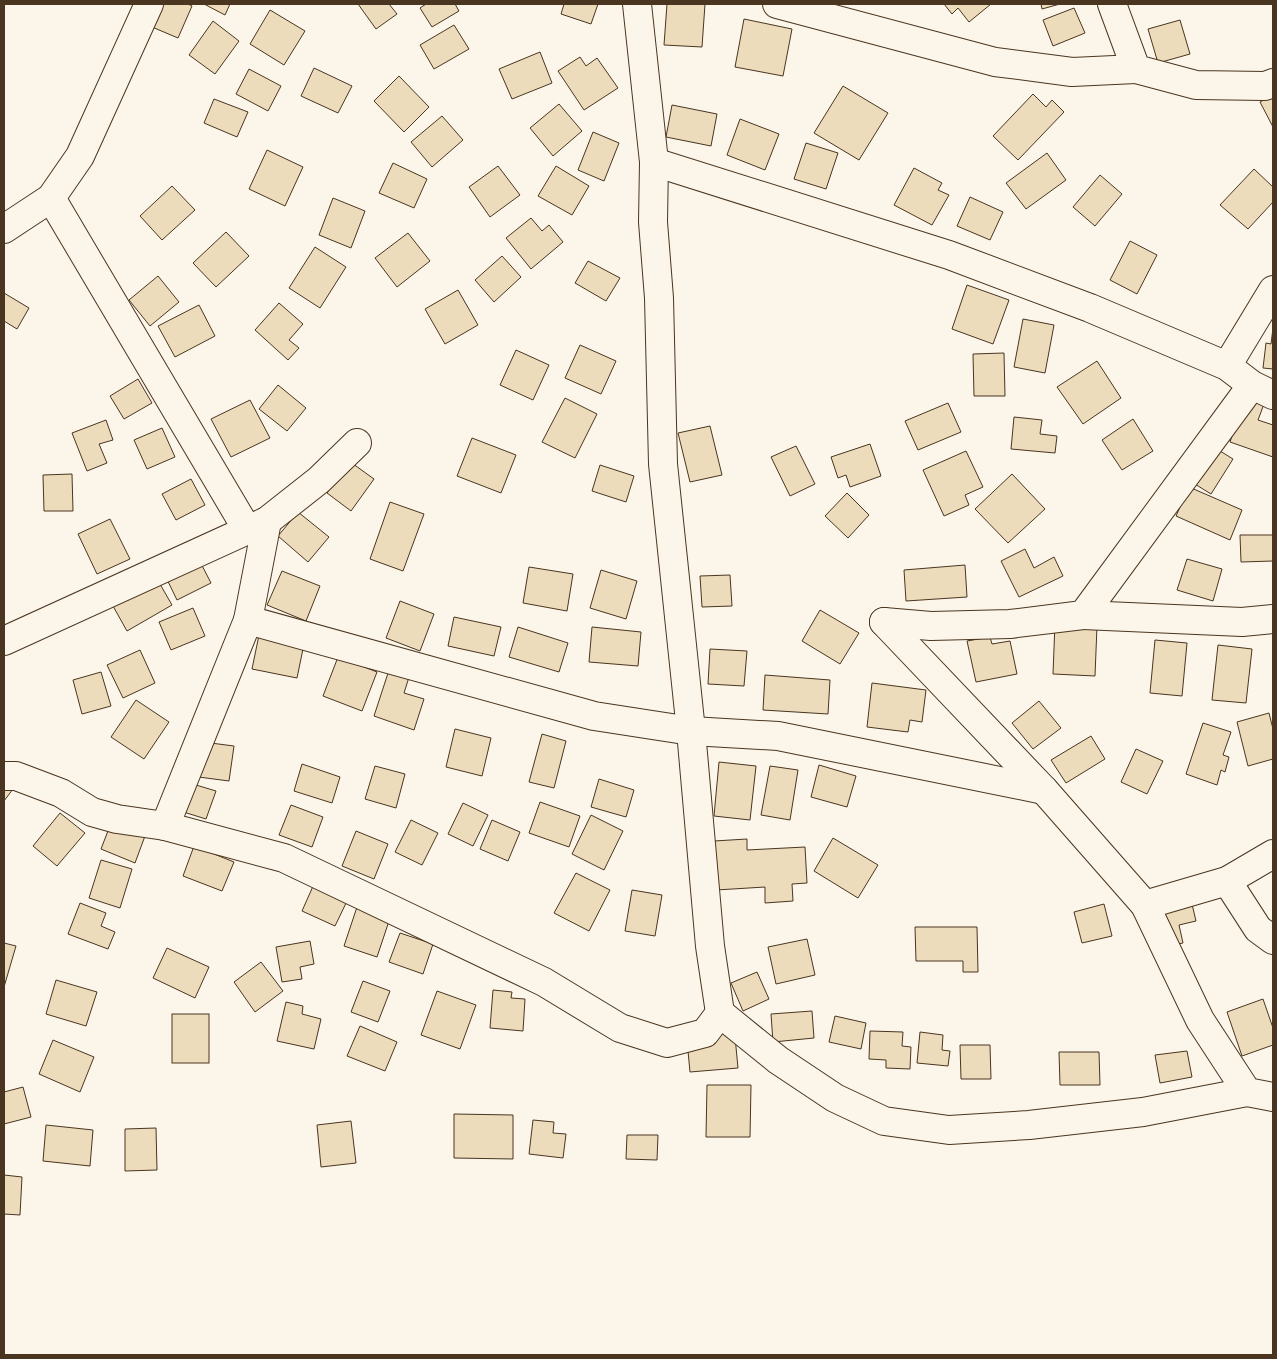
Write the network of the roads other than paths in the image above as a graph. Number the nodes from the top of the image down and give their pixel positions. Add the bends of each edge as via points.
1 (149, 4) edge
2 (637, 4) edge
3 (777, 4) edge
4 (1112, 4) edge
5 (1136, 69) junction
6 (1273, 83) edge
7 (654, 162) junction
8 (51, 198) junction
9 (4, 229) edge
10 (1270, 302) edge
11 (1228, 366) junction
12 (1263, 390) edge
13 (357, 443) dead end
14 (258, 526) junction
15 (1083, 615) junction
16 (1273, 619) edge
17 (248, 620) junction
18 (4, 641) edge
19 (691, 731) junction
20 (4, 776) edge
21 (1044, 790) junction
22 (165, 826) junction
23 (1273, 854) edge
24 (1227, 881) junction
25 (1145, 905) junction
26 (1273, 940) edge
27 (720, 1013) junction
28 (1246, 1092) junction
29 (1273, 1097) edge

1 - 8 street via 80,156
2 - 7 street
3 - 5 street via 995,62 1072,72
4 - 5 street
5 - 6 street via 1196,85 1265,86
7 - 11 street via 949,254
7 - 19 street via 653,222 659,298 663,464
8 - 9 street
8 - 14 street
10 - 11 street
11 - 12 street
12 - 15 street
13 - 14 street via 319,480
14 - 17 street
14 - 18 street
15 - 16 street via 1242,622
15 - 21 street via 1010,624 931,626 884,622
17 - 19 street via 594,716
17 - 22 street
19 - 21 street via 778,736
19 - 27 street via 710,946
20 - 22 street via 16,776 61,793 92,812
21 - 25 street
22 - 27 street via 284,858 544,982 620,1028 667,1043 705,1033
23 - 24 street
24 - 25 street
24 - 26 street via 1258,928
25 - 28 street via 1200,1020
27 - 28 street via 786,1065 835,1098 884,1121 950,1130 1029,1125 1143,1112
28 - 29 street

